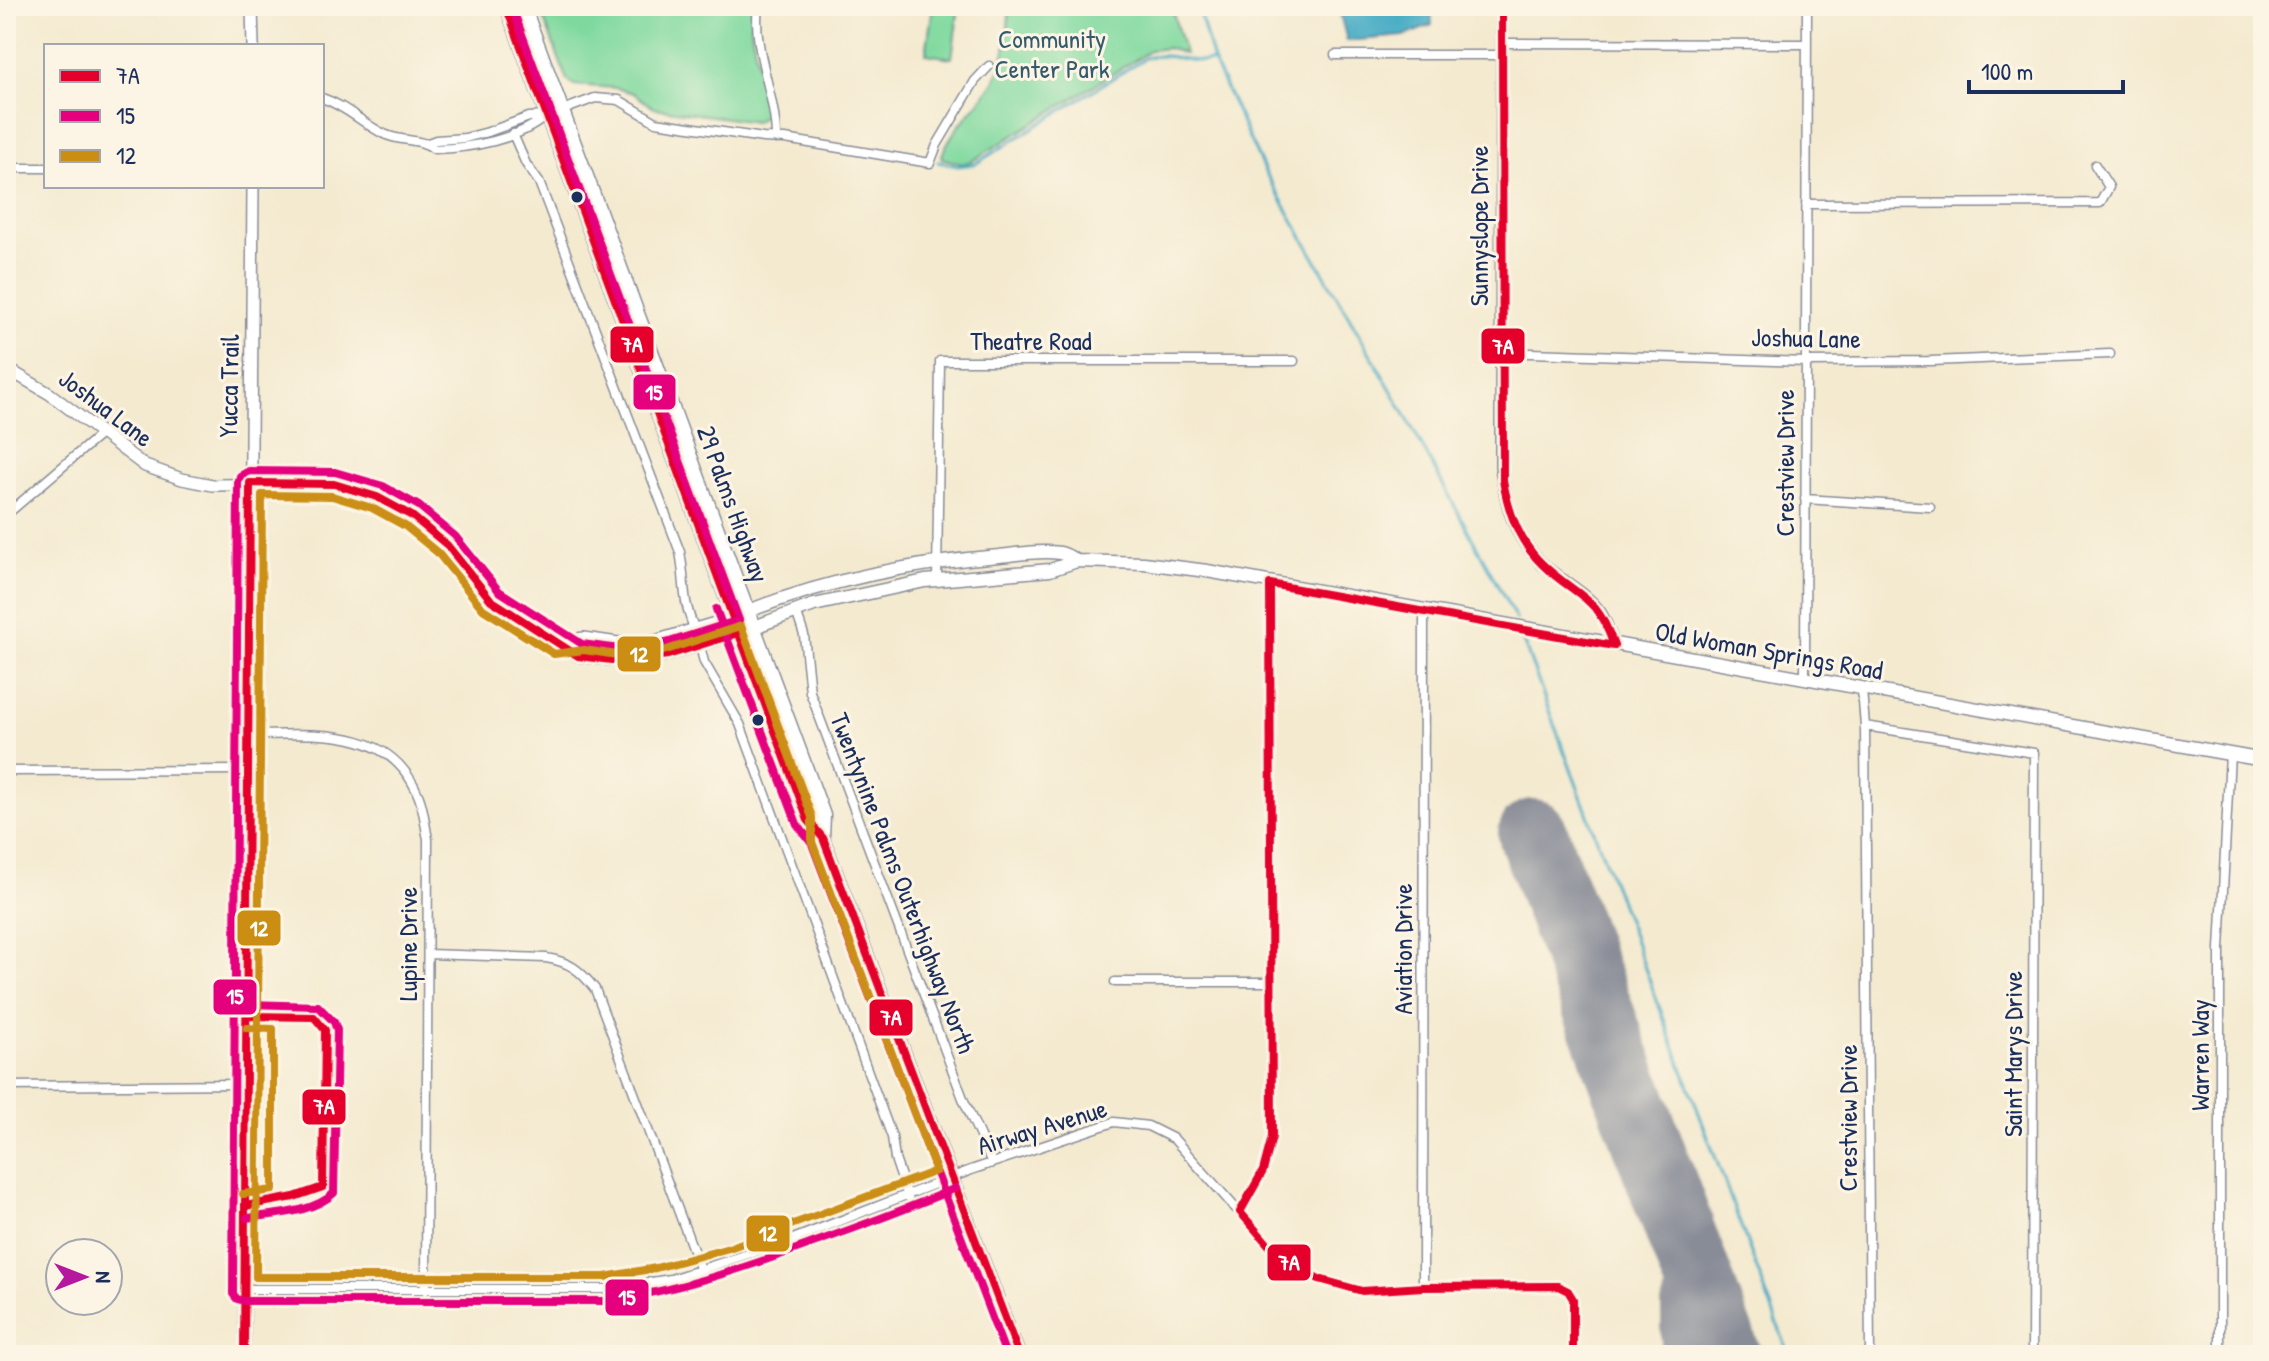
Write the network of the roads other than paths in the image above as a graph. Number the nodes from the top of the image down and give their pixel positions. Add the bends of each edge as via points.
1 (252, 6) edge
2 (506, 6) edge
3 (524, 6) edge
4 (758, 6) edge
5 (1502, 6) edge
6 (1807, 6) edge
7 (253, 44) edge
8 (1806, 44) junction
9 (1502, 49) junction
10 (1335, 55) dead end
11 (989, 66) dead end
12 (324, 99) edge
13 (562, 110) junction
14 (547, 116) junction
15 (513, 134) junction
16 (776, 139) junction
17 (428, 143) junction
18 (2095, 165) dead end
19 (6, 168) edge
20 (44, 168) edge
21 (253, 188) edge
22 (1806, 204) junction
23 (1501, 352) junction
24 (2110, 354) dead end
25 (1294, 361) dead end
26 (1806, 362) junction
27 (6, 368) edge
28 (102, 433) junction
29 (250, 483) junction
30 (1805, 499) junction
31 (1930, 507) dead end
32 (6, 515) edge
33 (1077, 561) junction
34 (937, 563) junction
35 (937, 579) junction
36 (1270, 584) junction
37 (749, 611) junction
38 (796, 611) junction
39 (1424, 611) junction
40 (732, 618) junction
41 (754, 626) junction
42 (695, 630) junction
43 (738, 633) junction
44 (557, 642) junction
45 (700, 646) junction
46 (1614, 646) junction
47 (1805, 679) junction
48 (1862, 690) junction
49 (1865, 726) junction
50 (248, 735) junction
51 (2230, 754) junction
52 (2263, 760) edge
53 (248, 770) junction
54 (6, 771) edge
55 (823, 838) junction
56 (428, 954) junction
57 (1115, 982) dead end
58 (1271, 982) junction
59 (246, 1084) junction
60 (6, 1086) edge
61 (992, 1163) junction
62 (951, 1177) junction
63 (908, 1197) junction
64 (1240, 1212) junction
65 (701, 1271) junction
66 (1423, 1287) junction
67 (244, 1289) junction
68 (426, 1290) junction
69 (244, 1355) edge
70 (1019, 1355) edge
71 (1573, 1355) edge
72 (1870, 1355) edge
73 (2032, 1355) edge
74 (2220, 1355) edge

1 - 7 main road
2 - 14 main road, 29 Palms Highway
3 - 13 main road, 29 Palms Highway
4 - 16 street
5 - 9 main road, Sunnyslope Drive
6 - 8 street, Crestview Drive
8 - 9 street
8 - 22 street, Crestview Drive
9 - 10 street
9 - 23 main road, Sunnyslope Drive
11 - 16 street via 975,81 930,163
12 - 17 street via 384,134
13 - 14 street
13 - 16 street via 595,98 619,100 656,122
13 - 37 main road, 29 Palms Highway
14 - 15 street
14 - 17 street
14 - 40 main road, 29 Palms Highway
15 - 17 street via 451,148 434,149
15 - 42 street via 539,182 680,552 682,595
18 - 22 street via 2109,187 2100,203
19 - 20 street
21 - 29 main road, Yucca Trail
22 - 26 street, Crestview Drive
23 - 26 street, Joshua Lane
23 - 46 main road, Sunnyslope Drive via 1501,466 1513,523 1541,563 1599,611
24 - 26 street, Joshua Lane
25 - 34 street, Theatre Road via 940,361
26 - 30 street, Crestview Drive
27 - 28 main road, Joshua Lane
28 - 29 main road, Joshua Lane via 145,466 182,479 212,485
28 - 32 street
29 - 44 main road, Joshua Lane via 334,484 377,497 412,516 447,545 491,600
29 - 50 main road, Yucca Trail
30 - 31 street
30 - 47 street, Crestview Drive
33 - 34 main road, Old Woman Springs Road via 1063,553 1028,553
33 - 35 main road, Old Woman Springs Road via 1050,570
33 - 36 main road, Old Woman Springs Road via 1144,563
34 - 35 street, Theatre Road
34 - 37 main road, Old Woman Springs Road via 849,580
35 - 38 main road, Old Woman Springs Road
36 - 39 main road, Old Woman Springs Road
36 - 58 street
37 - 40 main road, Old Woman Springs Road
37 - 41 main road, 29 Palms Highway
38 - 41 main road, Old Woman Springs Road
38 - 61 street, Twentynine Palms Outerhighway North via 810,692
39 - 46 main road, Old Woman Springs Road
39 - 66 street, Aviation Drive
40 - 42 main road
40 - 43 main road, 29 Palms Highway
41 - 43 main road, Old Woman Springs Road
41 - 55 main road, 29 Palms Highway via 824,815
42 - 44 main road via 633,643 584,638
43 - 45 main road, Joshua Lane
43 - 55 main road, 29 Palms Highway via 808,820
44 - 45 main road, Joshua Lane via 578,656 620,661
45 - 63 street via 740,724 892,1137
46 - 47 main road, Old Woman Springs Road
47 - 48 main road, Old Woman Springs Road
48 - 49 street, Crestview Drive
48 - 51 main road, Old Woman Springs Road
49 - 72 street, Crestview Drive
49 - 73 street, Saint Marys Drive via 2034,753
50 - 53 main road, Yucca Trail
50 - 56 street, Lupine Drive via 357,739 386,752 407,772 420,798 428,839
51 - 52 main road, Old Woman Springs Road
51 - 74 street, Warren Way via 2220,949
53 - 54 street
53 - 59 main road, Yucca Trail
55 - 62 main road, 29 Palms Highway
56 - 65 street via 546,958 579,969 595,989
56 - 68 street, Lupine Drive
57 - 58 street
58 - 64 street via 1272,1137 1263,1171
59 - 60 street
59 - 67 main road, Yucca Trail
61 - 62 street, Airway Avenue
61 - 64 street, Airway Avenue via 1105,1125 1130,1122 1174,1139
62 - 63 street, Airway Avenue
62 - 70 main road, 29 Palms Highway
63 - 65 street, Airway Avenue
64 - 66 street, Airway Avenue via 1279,1257 1319,1279 1362,1291
65 - 68 street, Airway Avenue via 606,1289
66 - 71 street, Airway Avenue via 1558,1286 1573,1299
67 - 68 street, Airway Avenue
67 - 69 main road, Yucca Trail

